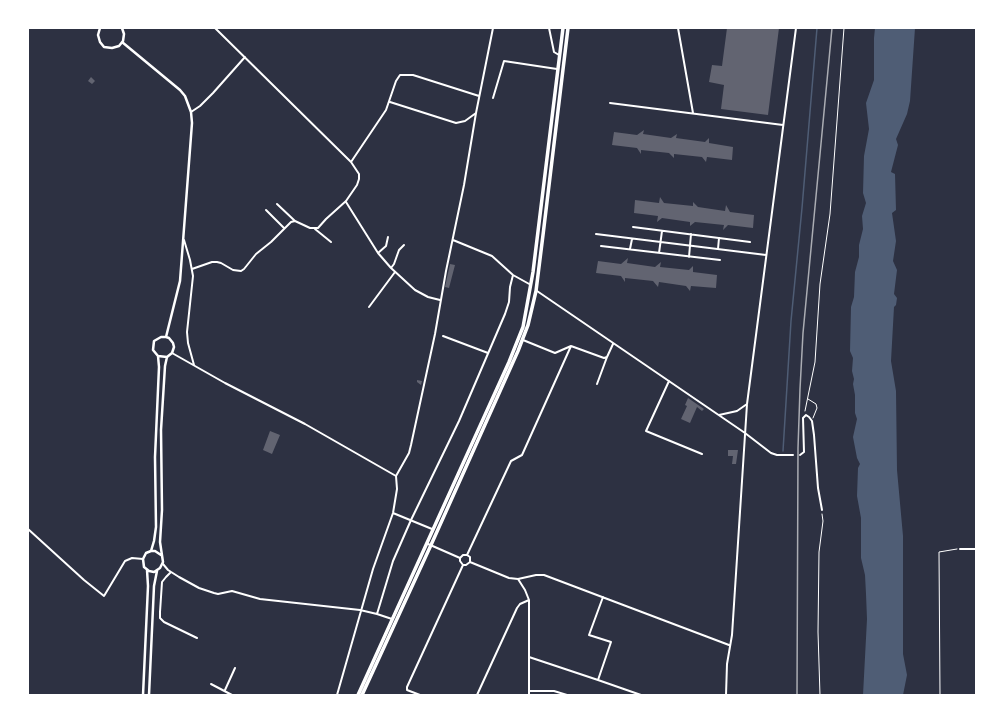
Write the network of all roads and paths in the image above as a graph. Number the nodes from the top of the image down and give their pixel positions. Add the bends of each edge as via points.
1 (100, 28) edge
2 (122, 28) edge
3 (215, 28) edge
4 (493, 28) edge
5 (549, 28) edge
6 (564, 28) edge
7 (568, 28) edge
8 (678, 28) edge
9 (796, 28) edge
10 (844, 28) edge
11 (122, 42) junction
12 (560, 55) junction
13 (245, 57) junction
14 (558, 69) junction
15 (479, 96) junction
16 (493, 98) dead end
17 (390, 102) junction
18 (610, 103) dead end
19 (191, 112) junction
20 (476, 113) junction
21 (693, 113) junction
22 (783, 125) junction
23 (351, 162) junction
24 (346, 201) junction
25 (277, 204) dead end
26 (266, 210) dead end
27 (295, 221) junction
28 (633, 227) dead end
29 (284, 228) junction
30 (315, 228) junction
31 (662, 231) junction
32 (596, 234) dead end
33 (691, 234) junction
34 (388, 238) dead end
35 (719, 238) junction
36 (183, 239) junction
37 (632, 239) junction
38 (453, 240) junction
39 (331, 242) dead end
40 (660, 242) junction
41 (750, 242) dead end
42 (404, 245) dead end
43 (601, 246) dead end
44 (690, 246) junction
45 (630, 249) junction
46 (718, 249) junction
47 (378, 253) junction
48 (659, 253) junction
49 (766, 255) junction
50 (689, 257) junction
51 (720, 260) dead end
52 (391, 268) junction
53 (192, 269) junction
54 (395, 272) junction
55 (513, 275) junction
56 (531, 286) junction
57 (536, 291) junction
58 (440, 300) junction
59 (369, 306) dead end
60 (166, 336) junction
61 (442, 336) dead end
62 (523, 340) junction
63 (613, 344) junction
64 (571, 346) junction
65 (172, 353) junction
66 (488, 353) junction
67 (158, 356) junction
68 (607, 356) junction
69 (167, 357) junction
70 (194, 366) junction
71 (669, 381) junction
72 (597, 384) dead end
73 (808, 398) junction
74 (747, 404) junction
75 (719, 415) junction
76 (806, 415) junction
77 (812, 421) junction
78 (745, 432) junction
79 (702, 454) dead end
80 (801, 454) dead end
81 (793, 455) dead end
82 (396, 476) junction
83 (822, 510) joint
84 (393, 514) junction
85 (411, 520) junction
86 (28, 529) edge
87 (434, 529) junction
88 (430, 544) junction
89 (960, 548) joint
90 (976, 549) edge
91 (151, 551) junction
92 (161, 555) junction
93 (467, 555) junction
94 (460, 558) junction
95 (143, 559) junction
96 (470, 562) junction
97 (163, 564) junction
98 (463, 565) junction
99 (147, 570) junction
100 (157, 571) junction
101 (171, 572) junction
102 (518, 579) junction
103 (603, 597) junction
104 (529, 600) junction
105 (360, 610) junction
106 (377, 614) junction
107 (392, 620) junction
108 (197, 638) dead end
109 (729, 645) junction
110 (529, 657) junction
111 (235, 668) dead end
112 (598, 680) junction
113 (211, 684) dead end
114 (225, 690) junction
115 (529, 691) junction
116 (554, 691) junction
117 (143, 695) edge
118 (148, 695) edge
119 (232, 695) edge
120 (337, 695) edge
121 (358, 695) edge
122 (362, 695) edge
123 (420, 695) edge
124 (477, 695) edge
125 (529, 695) edge
126 (554, 695) edge
127 (567, 695) edge
128 (641, 695) edge
129 (726, 695) edge
130 (820, 695) edge
131 (940, 695) edge

1 - 11 street via 98,38 103,46 113,48
2 - 11 street
3 - 13 street
4 - 15 street
5 - 12 street via 554,52
6 - 12 main road
7 - 57 main road
8 - 21 street
9 - 22 street
10 - 73 path via 830,214
11 - 19 street via 180,90
12 - 14 main road
13 - 19 street via 213,93
13 - 23 street
14 - 16 street via 504,61
14 - 56 main road
15 - 17 street via 404,74 397,79
15 - 20 street
17 - 20 street via 456,123 463,122
17 - 23 street
18 - 21 street
19 - 36 street
20 - 38 street
21 - 22 street
22 - 49 street
23 - 24 street via 359,174 359,179
24 - 30 street
24 - 47 street
25 - 27 street
26 - 29 street
27 - 29 street
27 - 30 street
28 - 31 street
29 - 53 street via 241,271 217,262
30 - 39 street
31 - 33 street
31 - 40 street
32 - 37 street
33 - 35 street
33 - 44 street
34 - 47 street via 386,246
35 - 41 street
35 - 46 street
36 - 53 street
36 - 60 street via 180,282
37 - 40 street
37 - 45 street
38 - 55 street via 492,256
38 - 58 street
40 - 44 street
40 - 48 street
42 - 52 street
43 - 45 street
44 - 46 street
44 - 50 street
45 - 48 street
46 - 49 street
47 - 52 street
48 - 50 street
49 - 74 street
50 - 51 street
52 - 54 street
53 - 70 street via 187,332
54 - 58 street via 420,292
54 - 59 street
55 - 56 street
55 - 66 street via 509,302
56 - 87 main road via 519,339
57 - 62 main road
57 - 63 street
58 - 82 street via 436,335 410,450
60 - 65 street via 173,343
60 - 67 street via 158,338 154,343 153,350
61 - 66 street
62 - 64 street via 555,353
62 - 88 main road
63 - 68 street
63 - 71 street
64 - 68 street via 601,357
64 - 93 street via 522,455 511,461
65 - 69 street
65 - 70 street
66 - 85 street via 459,421
67 - 69 street
67 - 91 street via 156,527
68 - 72 street
69 - 92 street via 161,430
70 - 82 street
71 - 75 street
71 - 79 street via 646,431
73 - 76 path
73 - 77 path via 817,408
74 - 75 street via 737,411
74 - 78 street
75 - 78 street
76 - 77 street
76 - 80 street via 803,418 804,452
77 - 83 street
78 - 81 street via 777,455
78 - 109 street via 732,635
82 - 84 street via 397,489
83 - 130 path via 818,632
84 - 85 street
84 - 105 street
85 - 87 street
85 - 106 street via 393,561
86 - 95 street via 104,596 125,561 129,558
87 - 88 main road
88 - 94 street
88 - 107 main road
88 - 122 main road
89 - 90 street
89 - 131 path via 939,552
91 - 92 street
91 - 95 street
92 - 97 street
93 - 94 street
93 - 96 street
94 - 98 street
95 - 99 street via 143,565
96 - 98 street
96 - 102 street via 509,578
97 - 100 street
97 - 101 street
98 - 123 street via 406,688
99 - 100 street
99 - 117 street
100 - 118 street
101 - 105 street via 199,588 218,594 232,591 260,599
101 - 108 street via 162,582 160,618
102 - 103 street via 536,574 544,575
102 - 104 street
103 - 109 street
103 - 112 street via 589,635 612,642
104 - 110 street
104 - 124 street via 517,608
105 - 106 street
105 - 120 street
106 - 107 street
107 - 121 main road
109 - 129 street
110 - 112 street
110 - 115 street
111 - 114 street
112 - 128 street
113 - 114 street
114 - 119 street
115 - 116 street
115 - 125 street
116 - 126 street
116 - 127 street

